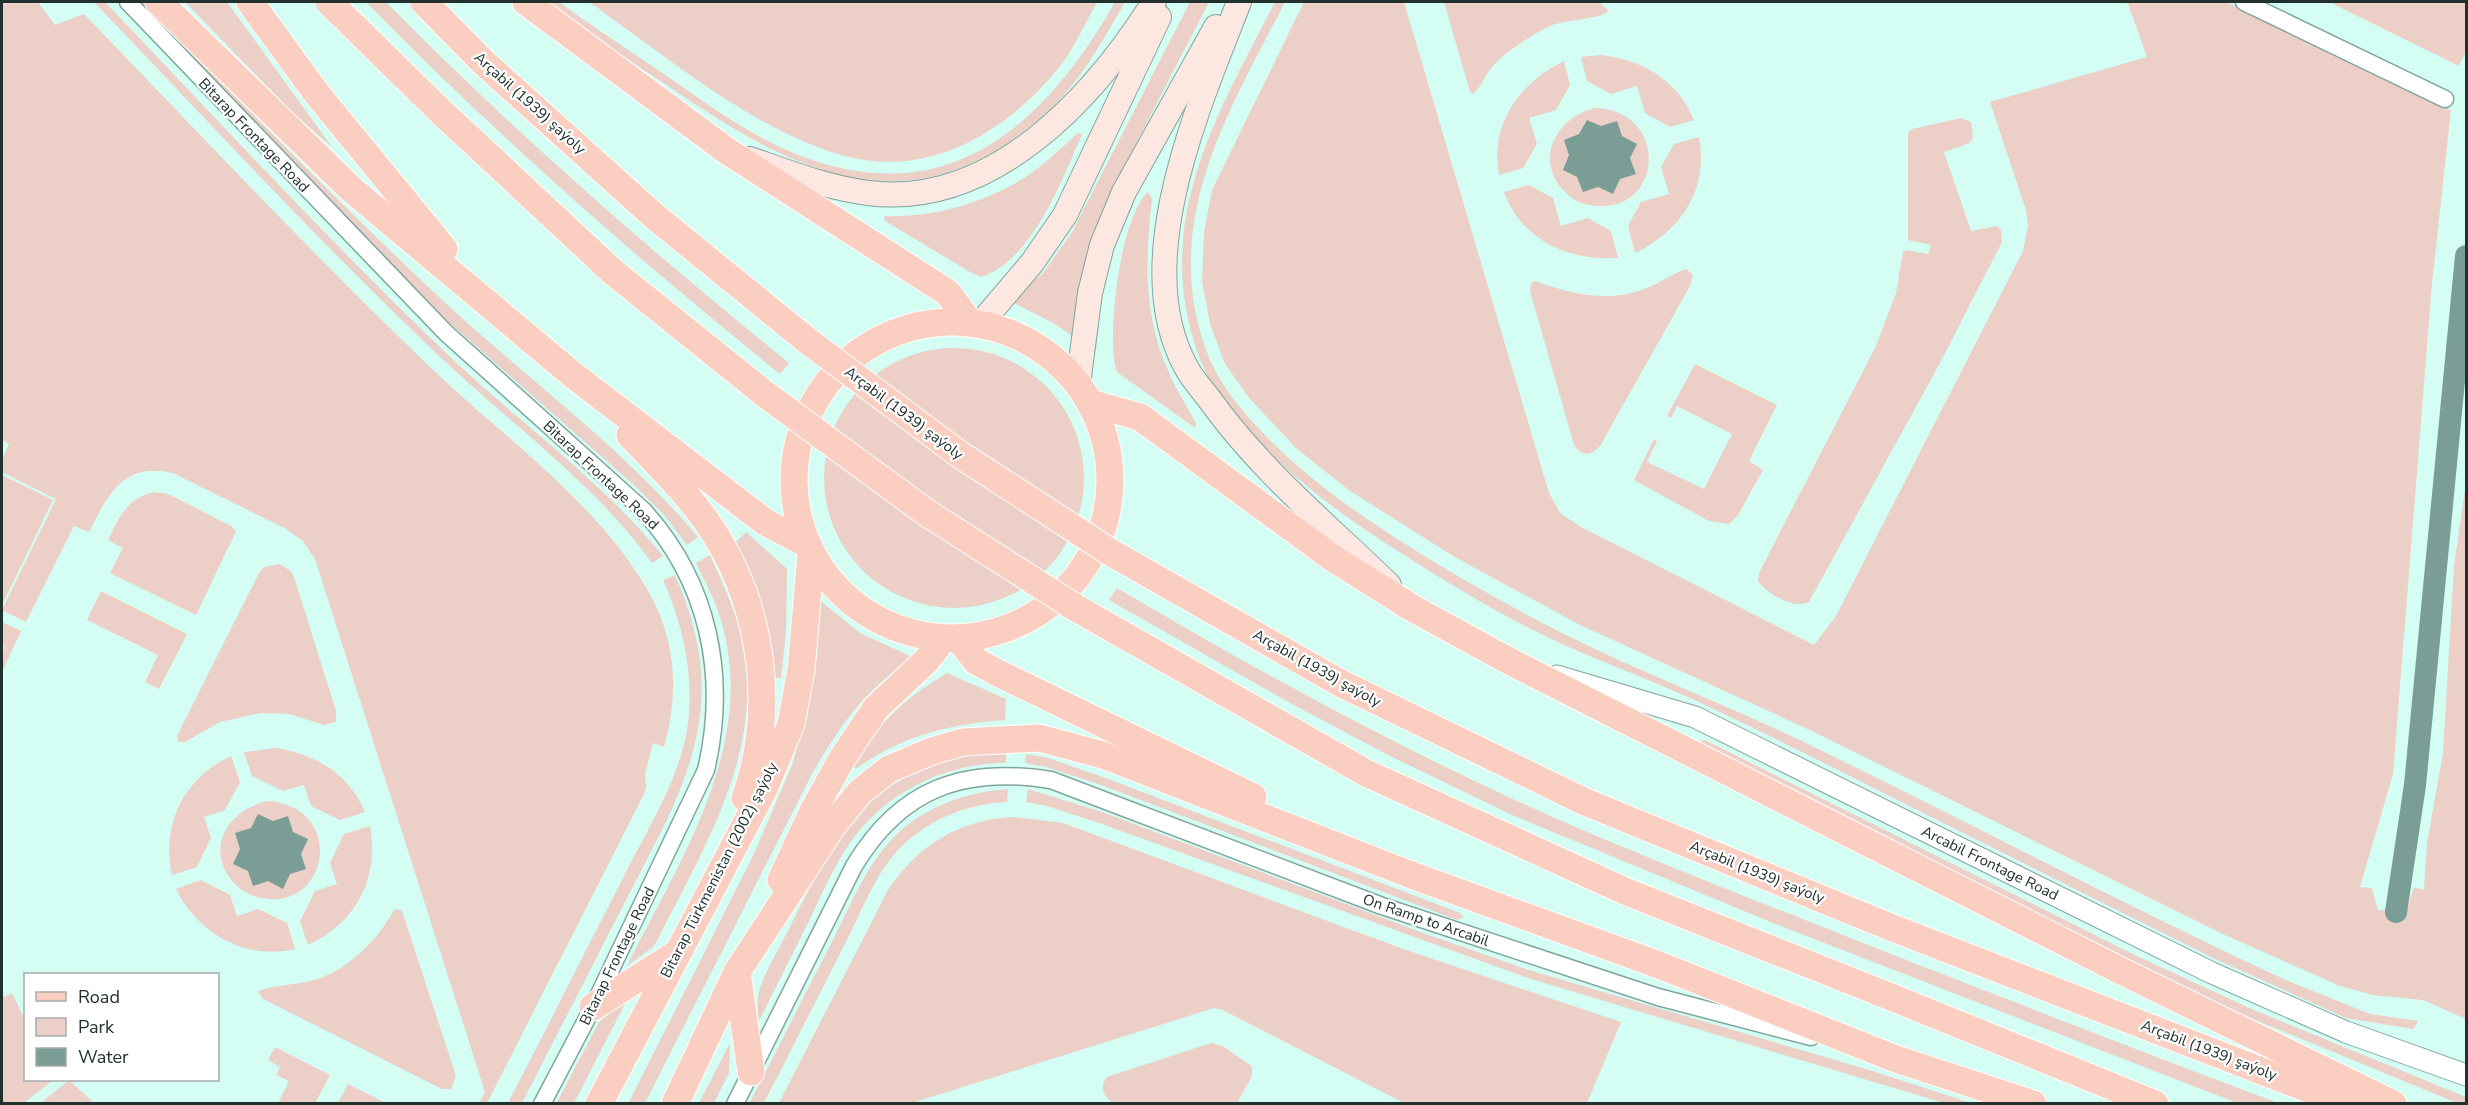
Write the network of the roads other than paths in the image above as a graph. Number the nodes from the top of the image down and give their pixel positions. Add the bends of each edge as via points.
1 (128, 2) edge
2 (159, 2) edge
3 (250, 2) edge
4 (328, 2) edge
5 (424, 2) edge
6 (526, 2) edge
7 (1154, 2) edge
8 (1166, 2) edge
9 (1231, 2) edge
10 (1239, 2) edge
11 (2244, 2) edge
12 (2445, 99) dead end
13 (727, 151) junction
14 (493, 308) junction
15 (974, 323) junction
16 (573, 375) junction
17 (1084, 393) junction
18 (808, 548) junction
19 (1412, 608) junction
20 (951, 638) junction
21 (1509, 661) junction
22 (1414, 876) junction
23 (709, 892) junction
24 (677, 953) junction
25 (737, 972) junction
26 (592, 1007) junction
27 (1896, 1059) junction
28 (751, 1072) junction
29 (2466, 1075) edge
30 (542, 1104) edge
31 (599, 1104) edge
32 (675, 1104) edge
33 (735, 1104) edge
34 (2033, 1104) edge
35 (2155, 1104) edge
36 (2347, 1104) edge
37 (2393, 1104) edge

1 - 26 street, Bitarap Frontage Road via 446,333 643,510 667,536 680,561 704,617 712,654 717,701 714,736 706,770 689,808
2 - 14 main road via 351,189
3 - 14 main road via 324,103
4 - 35 main road, bridge via 622,279 766,395 927,513 1076,608 1366,773 1627,892
5 - 36 main road, Arçabil (1939) şaýoly, bridge via 482,61 654,216 809,342 959,454 1110,552 1340,683 1583,801 1890,927
6 - 13 main road
7 - 13 main road via 1082,98 1032,143 989,170 929,192 869,194 817,182
8 - 15 main road via 1065,215 1032,263
9 - 17 main road via 1124,192 1102,245 1090,293
10 - 19 main road via 1177,178 1166,234 1165,291 1171,331 1186,367 1255,458
11 - 12 street
13 - 15 main road via 948,293
14 - 16 main road
15 - 17 main road via 1008,332 1035,345 1058,362
15 - 18 main road via 914,325 863,347 823,385 798,435 792,489
16 - 18 main road via 765,522
16 - 23 main road via 678,485 718,538 751,622 763,687 761,730 751,781
17 - 19 main road via 1140,417 1331,557
17 - 20 main road via 1107,446 1110,492 1100,537 1078,577 1044,609 1004,630
18 - 20 main road via 834,587 866,614 903,631
18 - 23 main road, Bitarap Türkmenistan (2002) şaýoly via 801,670 790,724 764,789
19 - 21 main road
20 - 22 main road via 976,661 996,672
20 - 25 main road via 876,708 843,757
21 - 29 street, Arcabil Frontage Road via 1695,717 2212,973 2346,1032
21 - 37 main road
22 - 25 main road via 1103,755 1039,738 963,742 889,769 860,792 833,825
22 - 27 main road via 1659,965
23 - 24 main road, Bitarap Türkmenistan (2002) şaýoly
24 - 26 main road
24 - 31 main road, Bitarap Türkmenistan (2002) şaýoly
25 - 28 main road
25 - 32 main road
26 - 30 street, Bitarap Frontage Road
27 - 28 street, On Ramp to Arcabil via 1625,986 1382,906 1051,780 1017,775 961,779 919,797 887,820 867,845
27 - 34 main road
28 - 33 street

